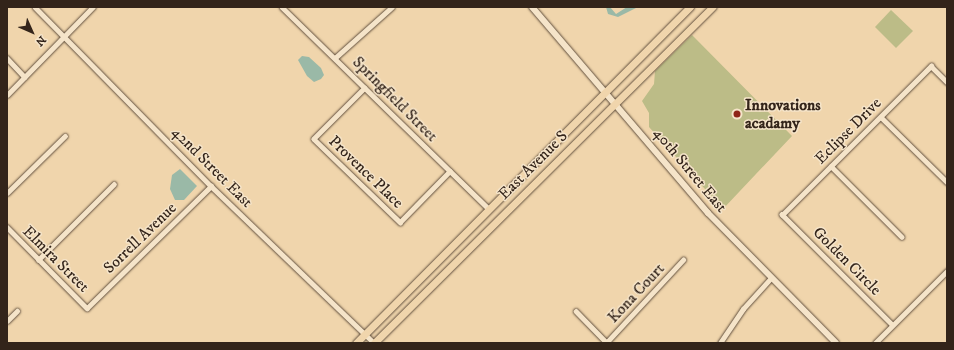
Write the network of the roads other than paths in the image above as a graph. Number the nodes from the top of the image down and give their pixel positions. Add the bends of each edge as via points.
1 (35, 7) edge
2 (93, 7) edge
3 (392, 7) edge
4 (532, 7) edge
5 (690, 7) edge
6 (712, 7) edge
7 (285, 8) edge
8 (65, 37) junction
9 (7, 58) edge
10 (336, 58) junction
11 (25, 77) junction
12 (947, 82) edge
13 (365, 88) junction
14 (605, 91) junction
15 (7, 95) edge
16 (615, 102) junction
17 (880, 117) junction
18 (65, 136) dead end
19 (831, 166) junction
20 (450, 171) junction
21 (947, 182) edge
22 (114, 184) dead end
23 (211, 186) junction
24 (7, 193) edge
25 (489, 209) junction
26 (782, 215) joint
27 (7, 228) edge
28 (902, 237) dead end
29 (38, 260) junction
30 (683, 260) dead end
31 (946, 274) edge
32 (771, 278) junction
33 (87, 308) joint
34 (17, 311) dead end
35 (576, 311) dead end
36 (7, 322) edge
37 (892, 325) junction
38 (365, 334) junction
39 (356, 343) edge
40 (374, 343) edge
41 (607, 343) edge
42 (720, 343) edge
43 (836, 343) edge
44 (875, 343) edge

1 - 8 street, 42nd Street East
2 - 8 street
3 - 10 street
4 - 14 main road, 40th Street East
5 - 14 main road, East Avenue S
6 - 16 main road, East Avenue S
7 - 10 street, Springfield Street
8 - 11 street
8 - 23 street, 42nd Street East
9 - 11 street
10 - 13 street, Springfield Street
11 - 15 street
12 - 17 street, Eclipse Drive via 931,66
13 - 20 street, Springfield Street
13 - 20 street, Provence Place via 314,139 400,222
14 - 16 main road, 40th Street East
14 - 25 main road, East Avenue S
16 - 32 main road, 40th Street East via 708,213
16 - 40 main road, East Avenue S
17 - 19 street, Eclipse Drive
17 - 21 street
18 - 24 street
19 - 26 street, Eclipse Drive
19 - 28 street
20 - 25 street, Springfield Street
22 - 29 street
23 - 33 street, Sorrell Avenue
23 - 38 street, 42nd Street East
25 - 38 main road, East Avenue S
26 - 37 street, Golden Circle
27 - 29 street, Elmira Street
29 - 33 street, Elmira Street
30 - 41 street, Kona Court
31 - 37 street
32 - 42 street via 743,309
32 - 43 main road, 40th Street East
34 - 36 street
35 - 41 street
37 - 44 street
38 - 39 main road, East Avenue S
38 - 40 street, 42nd Street East

